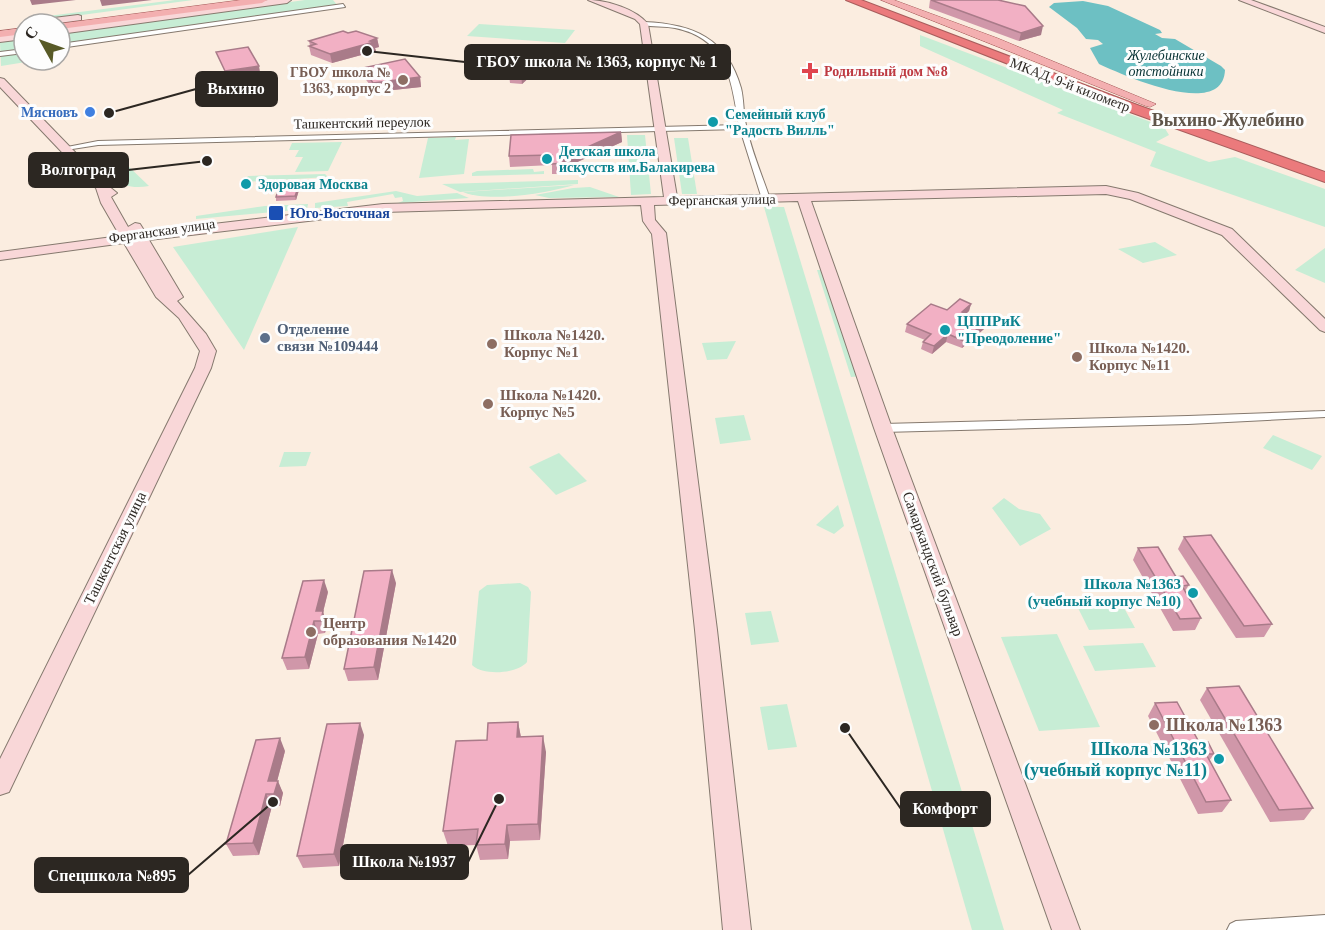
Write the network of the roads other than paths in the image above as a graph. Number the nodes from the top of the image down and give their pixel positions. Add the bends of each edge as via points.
1 (213, 0) edge
2 (239, 0) edge
3 (262, 0) edge
4 (287, 0) edge
5 (592, 0) edge
6 (851, 0) edge
7 (873, 0) edge
8 (886, 0) edge
9 (1243, 0) edge
10 (343, 6) dead end
11 (72, 18) edge
12 (72, 22) edge
13 (72, 24) edge
14 (644, 24) junction
15 (72, 29) edge
16 (1325, 30) edge
17 (72, 44) edge
18 (0, 81) edge
19 (1150, 104) junction
20 (743, 127) junction
21 (659, 130) junction
22 (98, 143) junction
23 (62, 144) junction
24 (78, 161) junction
25 (1325, 165) edge
26 (1325, 177) edge
27 (102, 187) junction
28 (803, 197) junction
29 (766, 199) junction
30 (647, 201) junction
31 (671, 201) junction
32 (113, 213) junction
33 (131, 221) junction
34 (195, 227) junction
35 (134, 236) junction
36 (89, 243) junction
37 (0, 255) edge
38 (148, 261) junction
39 (1325, 327) edge
40 (1325, 414) edge
41 (883, 428) junction
42 (0, 784) edge
43 (1325, 924) edge
44 (737, 930) edge
45 (1066, 930) edge
46 (1236, 930) edge

1 - 11 street
2 - 12 main road
3 - 13 main road
4 - 15 street
5 - 14 street via 638,17
6 - 26 highway, МКАД, 9-й километр
7 - 19 highway, МКАД, 9-й километр
8 - 19 main road
9 - 16 street
10 - 17 street
14 - 20 street via 680,28 722,51 737,87
14 - 21 street
18 - 23 street, Ташкентская улица
19 - 25 highway, МКАД, 9-й километр
20 - 21 street, Ташкентский переулок
20 - 29 street
21 - 22 street, Ташкентский переулок
21 - 31 street
22 - 23 street, Ташкентский переулок
22 - 24 street via 85,149
23 - 24 street, Ташкентская улица
24 - 27 street, Ташкентская улица
27 - 32 street, Ташкентская улица
27 - 33 street, Ташкентская улица via 115,196
28 - 29 street, Ферганская улица
28 - 39 street, Ферганская улица via 1092,189 1120,192 1227,232
28 - 41 street, Самаркандский бульвар
29 - 31 street, Ферганская улица
30 - 31 street, Ферганская улица
30 - 34 street, Ферганская улица via 293,214
30 - 44 street via 649,221 659,233
32 - 35 street, Ташкентская улица
32 - 36 street via 107,232
33 - 34 street via 154,227
33 - 35 street, Ташкентская улица
34 - 35 street, Ферганская улица
34 - 38 street via 163,241
35 - 36 street, Ферганская улица
35 - 38 street, Ташкентская улица
36 - 37 street, Ферганская улица
36 - 38 street
38 - 42 street, Ташкентская улица via 161,294 184,315 208,351
40 - 41 street
41 - 45 street, Самаркандский бульвар
43 - 46 street

